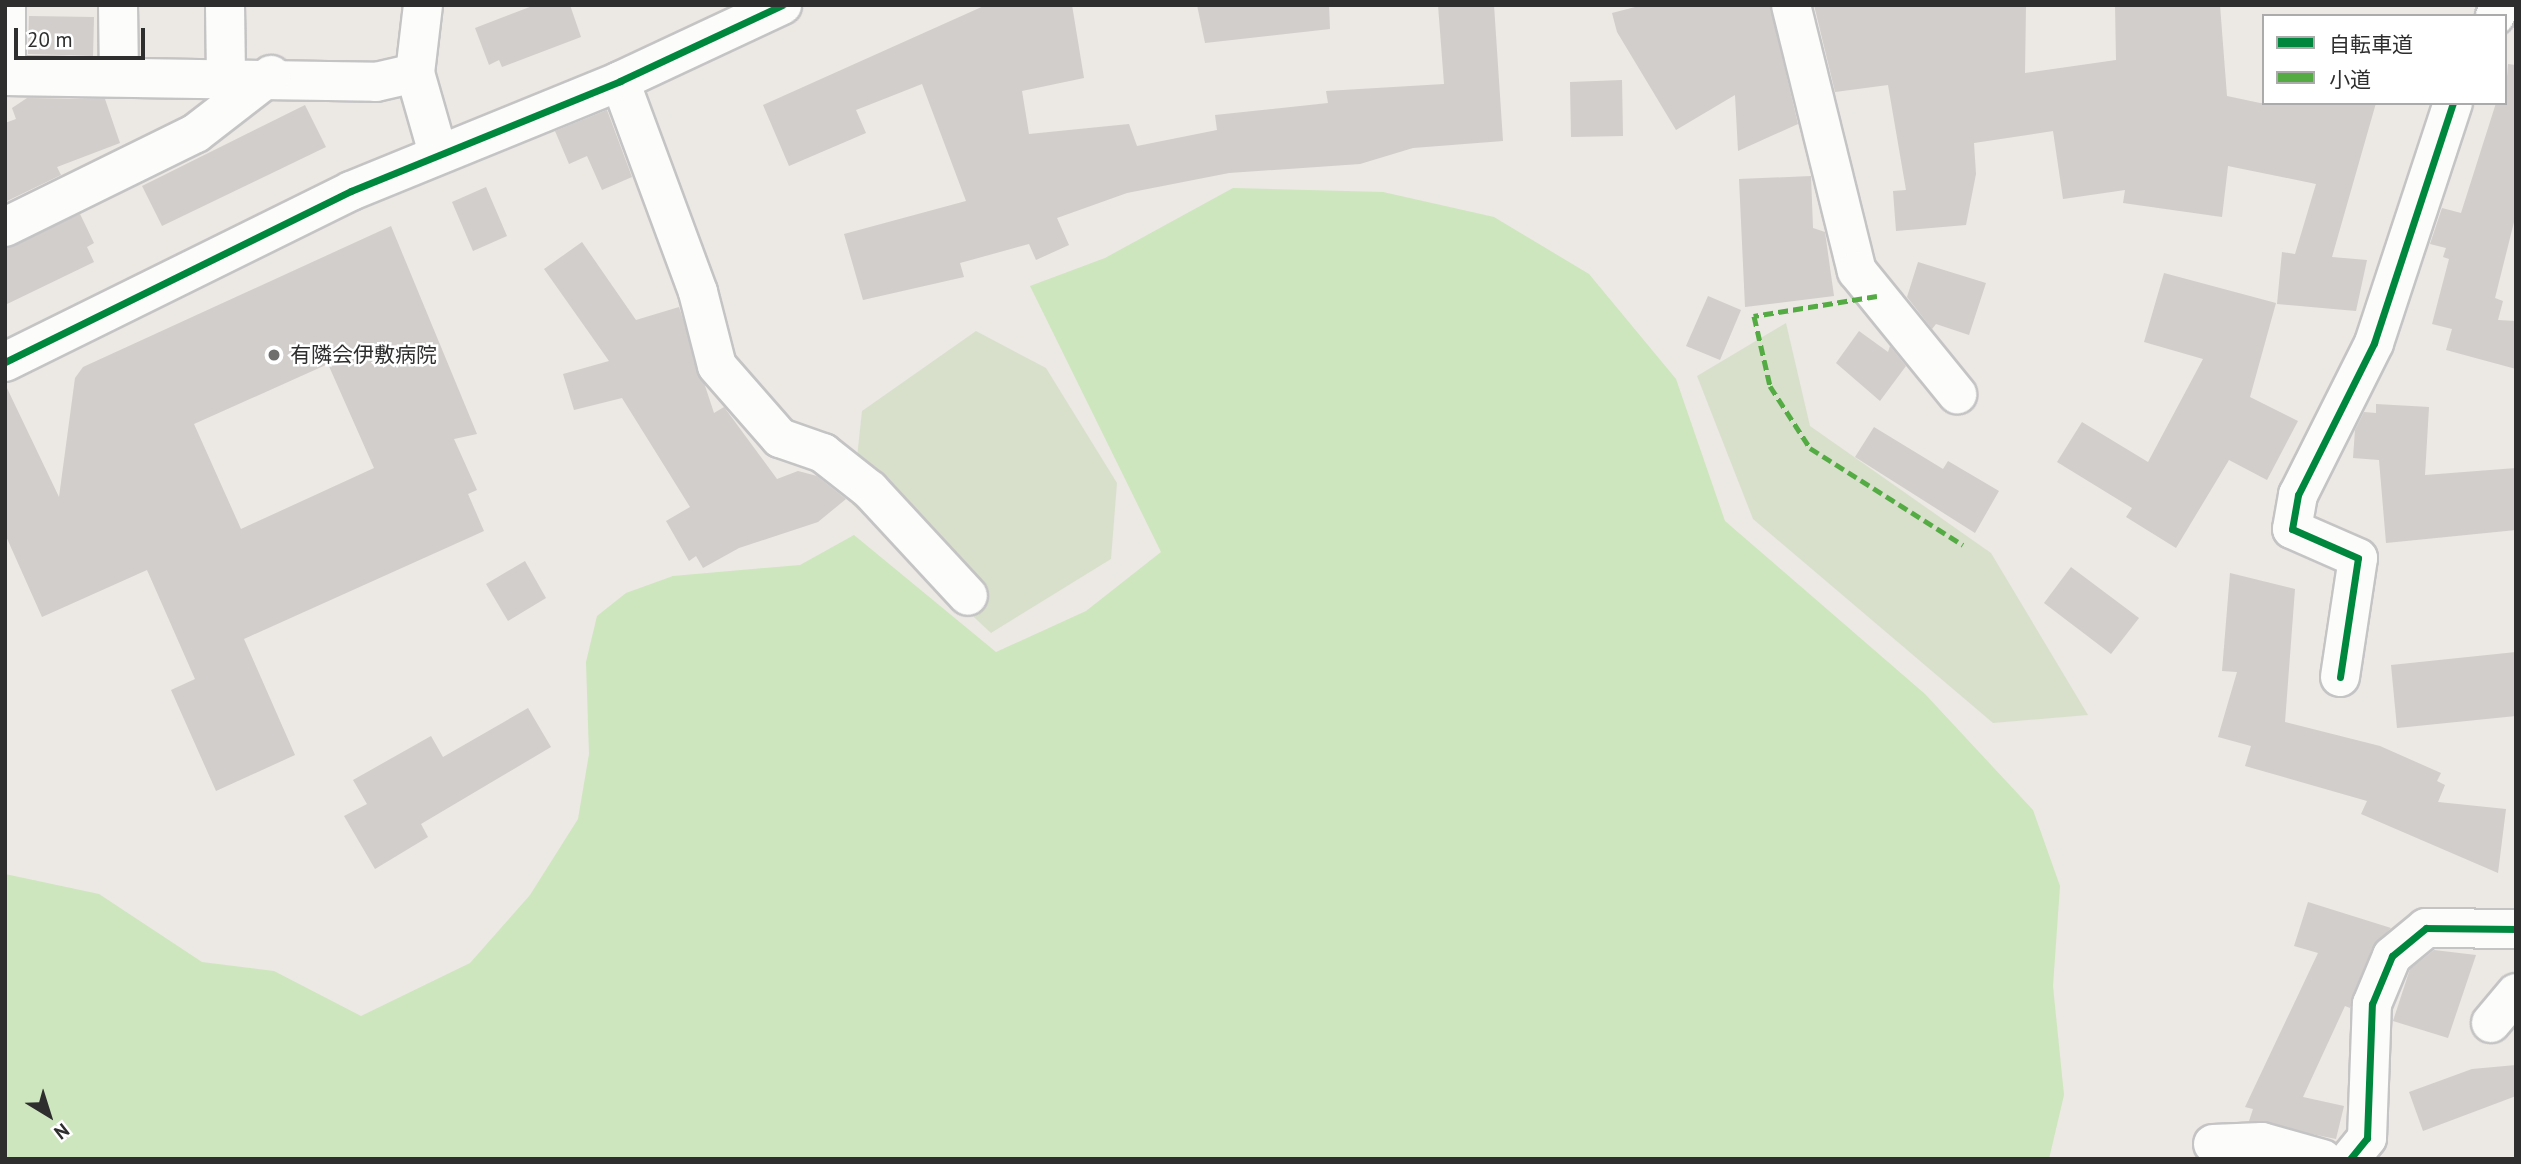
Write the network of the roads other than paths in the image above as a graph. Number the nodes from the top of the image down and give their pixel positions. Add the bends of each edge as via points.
1 (6, 5) edge
2 (118, 5) edge
3 (225, 5) edge
4 (423, 5) edge
5 (782, 5) edge
6 (1791, 5) edge
7 (2510, 5) edge
8 (2516, 8) edge
9 (415, 73) junction
10 (118, 75) junction
11 (226, 75) junction
12 (271, 75) junction
13 (6, 76) edge
14 (620, 81) junction
15 (2452, 105) edge
16 (438, 153) junction
17 (5, 227) edge
18 (5, 362) edge
19 (1957, 394) dead end
20 (968, 596) dead end
21 (2340, 677) dead end
22 (2516, 929) edge
23 (2516, 993) edge
24 (2491, 1023) dead end
25 (2213, 1144) dead end
26 (2323, 1159) edge
27 (2350, 1159) edge

1 - 13 street
2 - 10 street
3 - 11 street
4 - 9 street
5 - 14 street
6 - 19 street via 1857,271
7 - 8 street
9 - 12 street via 376,82
9 - 16 street
10 - 11 street
10 - 13 street
11 - 12 street
12 - 17 street via 197,133
14 - 16 street
14 - 20 street via 698,292 717,366 780,438 823,453 870,490
15 - 21 street via 2374,343 2298,495 2292,529 2358,558
16 - 18 street
22 - 27 street via 2426,928 2392,956 2372,1004 2367,1138
23 - 24 street
25 - 26 street via 2262,1142

